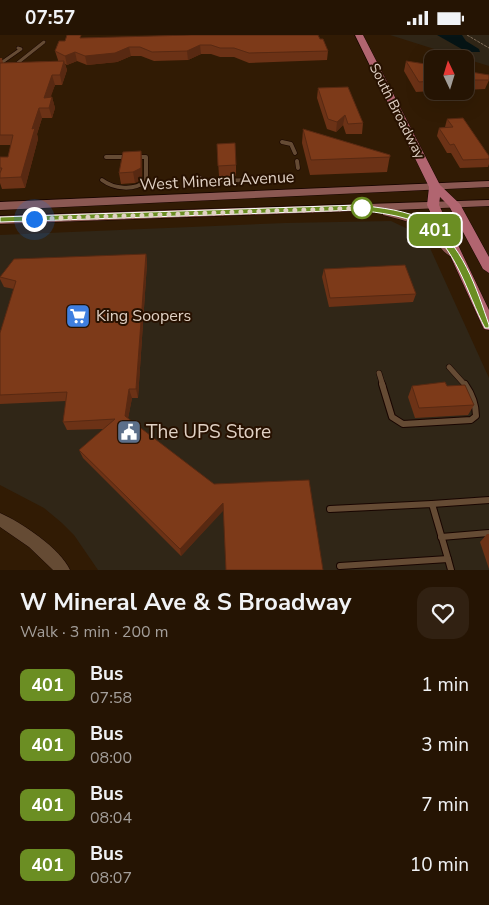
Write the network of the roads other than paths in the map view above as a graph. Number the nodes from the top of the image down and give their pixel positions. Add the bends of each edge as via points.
1 (359, 35) edge
2 (44, 43) dead end
3 (18, 48) dead end
4 (1, 63) edge
5 (13, 67) edge
6 (282, 142) dead end
7 (295, 153) dead end
8 (106, 157) dead end
9 (297, 161) dead end
10 (298, 168) dead end
11 (197, 176) dead end
12 (102, 180) dead end
13 (257, 181) dead end
14 (489, 184) edge
15 (435, 187) junction
16 (489, 203) edge
17 (454, 204) junction
18 (433, 205) junction
19 (0, 206) edge
20 (359, 207) junction
21 (0, 220) edge
22 (460, 263) junction
23 (489, 269) edge
24 (489, 325) edge
25 (449, 367) dead end
26 (380, 373) dead end
27 (489, 500) edge
28 (432, 504) junction
29 (330, 509) dead end
30 (0, 520) edge
31 (489, 533) edge
32 (442, 537) junction
33 (448, 559) junction
34 (340, 566) dead end
35 (63, 570) edge
36 (451, 570) edge

1 - 15 main road, South Broadway
2 - 5 lane
3 - 4 lane via 21,49
6 - 7 lane via 292,145
8 - 12 lane via 146,157 146,181 138,186 115,187
9 - 10 lane
11 - 13 lane via 204,181
14 - 15 main road, West Mineral Avenue
15 - 17 main road, South Broadway
15 - 18 main road
15 - 19 main road, West Mineral Avenue
16 - 17 main road, West Mineral Avenue
17 - 18 main road, West Mineral Avenue
17 - 23 main road, South Broadway
18 - 20 main road, West Mineral Avenue
18 - 22 main road
20 - 21 main road, West Mineral Avenue
20 - 22 main road via 405,215 423,223 439,234
22 - 24 main road
25 - 26 lane via 469,390 477,410 471,420 403,424 396,421 392,417
27 - 28 lane
28 - 29 lane
28 - 32 lane
30 - 35 street via 23,531 43,547
31 - 32 lane
32 - 33 lane
33 - 34 lane
33 - 36 lane

